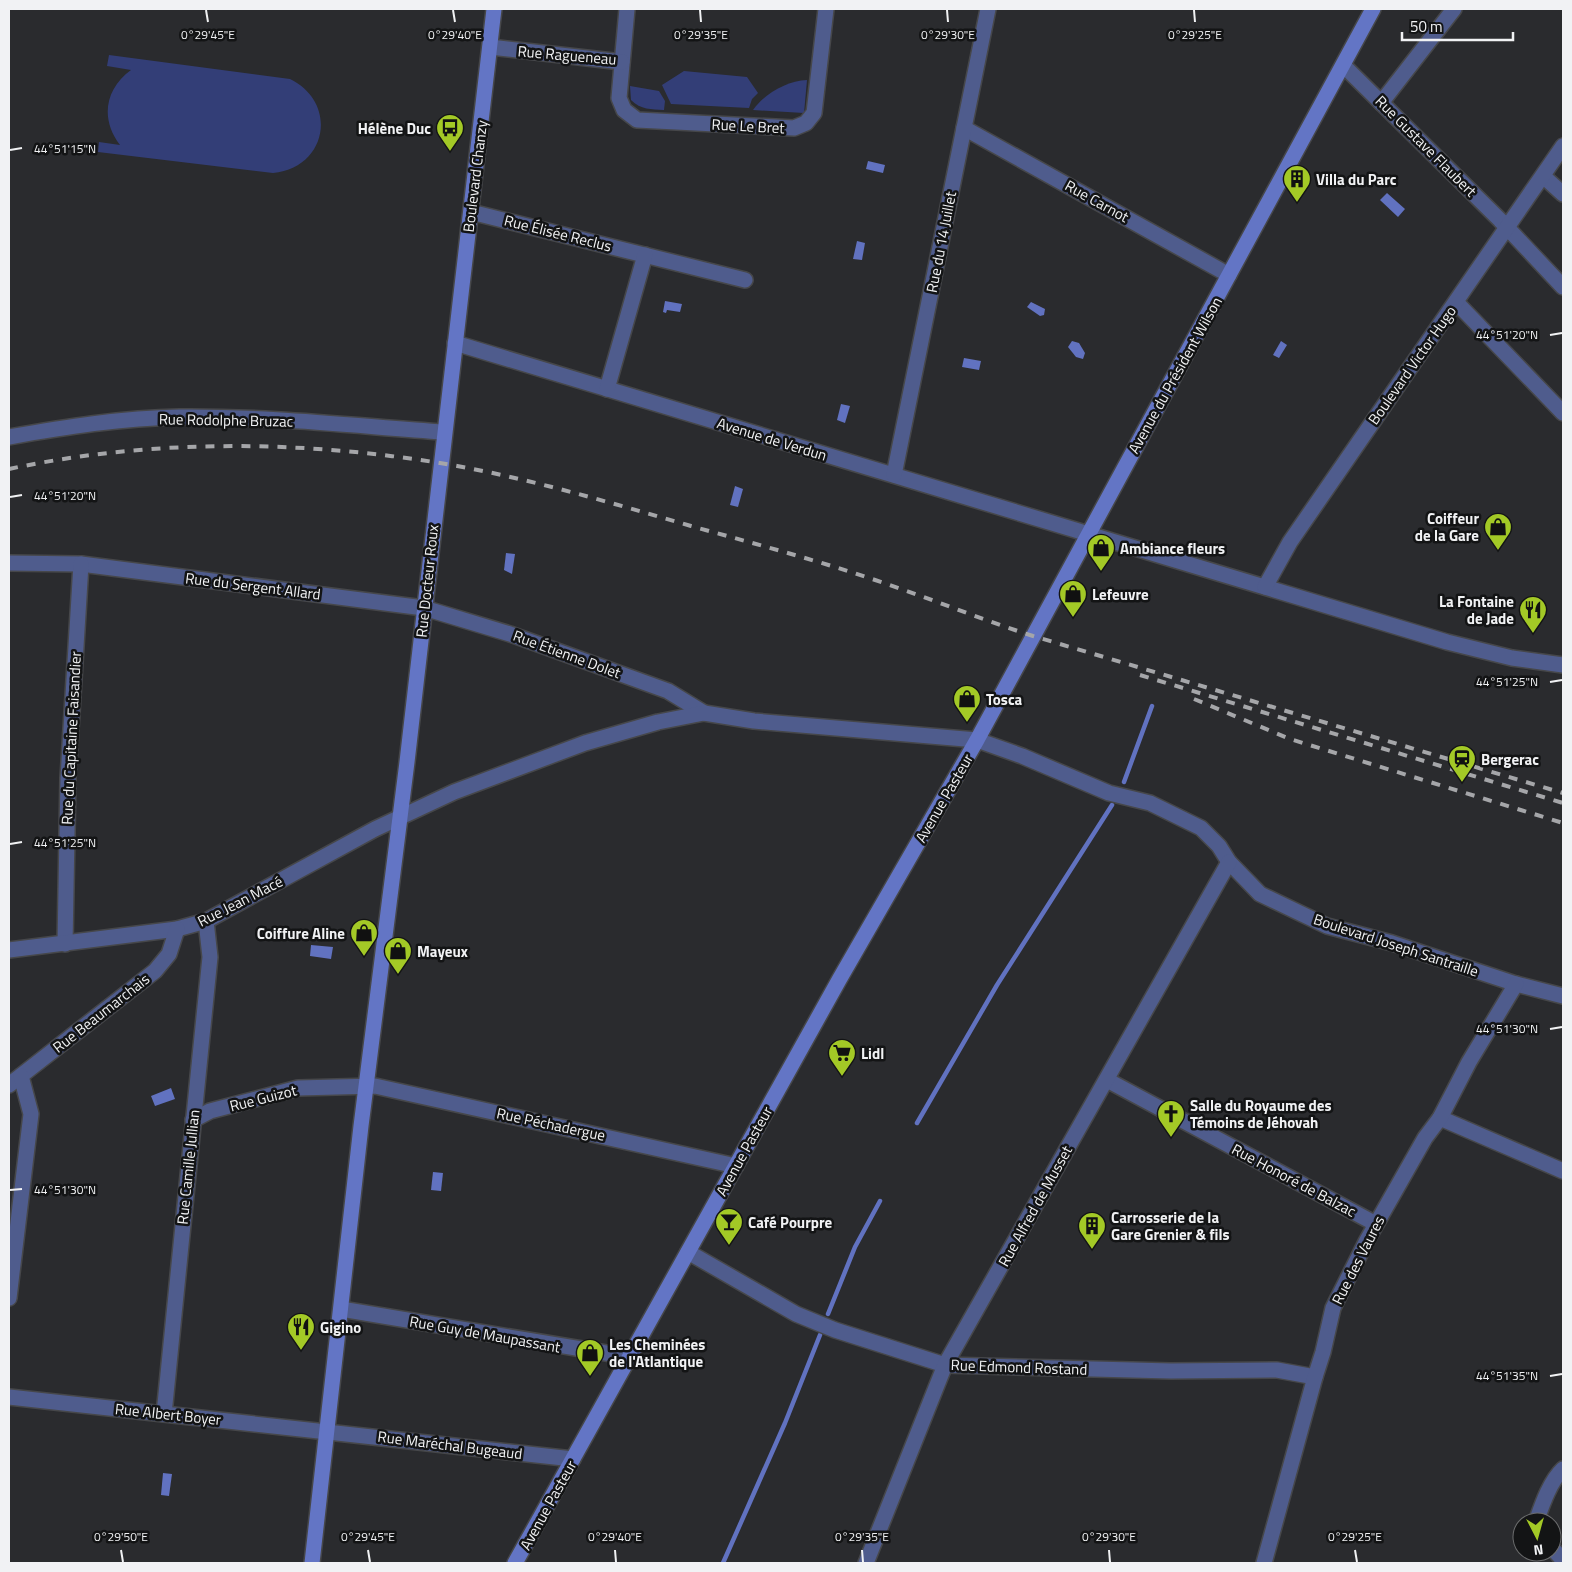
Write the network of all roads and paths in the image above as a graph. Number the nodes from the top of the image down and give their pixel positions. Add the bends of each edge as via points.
1 (494, 9) edge
2 (627, 9) edge
3 (826, 9) edge
4 (988, 9) edge
5 (1373, 9) edge
6 (1454, 9) edge
7 (490, 48) junction
8 (622, 62) junction
9 (1344, 66) junction
10 (1382, 103) junction
11 (964, 128) junction
12 (1563, 146) edge
13 (1543, 176) junction
14 (1563, 194) edge
15 (471, 212) junction
16 (1507, 227) junction
17 (645, 255) junction
18 (1229, 275) junction
19 (745, 280) dead end
20 (1563, 288) edge
21 (1456, 302) junction
22 (455, 343) junction
23 (607, 389) junction
24 (1563, 414) edge
25 (444, 432) junction
26 (9, 437) edge
27 (894, 475) junction
28 (1090, 534) junction
29 (9, 563) edge
30 (82, 564) junction
31 (1265, 587) junction
32 (424, 608) junction
33 (1563, 665) edge
34 (704, 713) junction
35 (977, 740) junction
36 (398, 818) junction
37 (1229, 862) junction
38 (206, 922) junction
39 (177, 929) junction
40 (65, 944) junction
41 (9, 950) edge
42 (1516, 984) junction
43 (1563, 996) edge
44 (21, 1076) junction
45 (1107, 1080) junction
46 (9, 1085) edge
47 (366, 1087) junction
48 (1440, 1118) junction
49 (193, 1120) junction
50 (736, 1166) junction
51 (1563, 1171) edge
52 (1376, 1224) junction
53 (688, 1252) junction
54 (9, 1298) edge
55 (341, 1309) junction
56 (630, 1356) junction
57 (945, 1365) junction
58 (1315, 1377) junction
59 (9, 1397) edge
60 (164, 1414) junction
61 (326, 1431) junction
62 (573, 1459) junction
63 (1563, 1469) edge
64 (1539, 1512) edge
65 (312, 1563) edge
66 (515, 1563) edge
67 (866, 1563) edge
68 (1264, 1563) edge

1 - 7 main road, Boulevard Chanzy
2 - 8 street, Rue Ragueneau
3 - 8 street, Rue Le Bret via 814,113 806,123 794,128 637,120 624,110 619,98
4 - 11 street, Rue du 14 Juillet
5 - 9 main road, Avenue du Président Wilson
6 - 10 street
7 - 8 street, Rue Ragueneau
7 - 15 main road, Boulevard Chanzy
9 - 10 street, Rue Gustave Flaubert
9 - 18 main road, Avenue du Président Wilson
10 - 16 street, Rue Gustave Flaubert
11 - 18 street, Rue Carnot
11 - 27 street, Rue du 14 Juillet
12 - 13 street, Boulevard Victor Hugo
13 - 14 street
13 - 16 street, Boulevard Victor Hugo
15 - 17 street, Rue Élisée Reclus
15 - 22 main road, Boulevard Chanzy
16 - 20 street, Rue Gustave Flaubert
16 - 21 street, Boulevard Victor Hugo
17 - 19 street, Rue Élisée Reclus
17 - 23 street
18 - 28 main road, Avenue du Président Wilson
21 - 24 street
21 - 31 street, Boulevard Victor Hugo via 1290,542
22 - 23 street, Avenue de Verdun
22 - 25 main road, Rue Docteur Roux
23 - 27 street, Avenue de Verdun
25 - 26 street, Rue Rodolphe Bruzac via 259,418 177,417 99,423
25 - 32 main road, Rue Docteur Roux
27 - 28 street, Avenue de Verdun
28 - 31 street, Avenue de Verdun
28 - 35 main road, Avenue du Président Wilson
29 - 30 street, Rue du Sergent Allard
30 - 32 street, Rue du Sergent Allard
30 - 40 street, Rue du Capitaine Faisandier via 68,778
31 - 33 street, Avenue de Verdun via 1447,642 1512,658
32 - 34 street, Rue Étienne Dolet via 510,634 668,691
32 - 36 main road, Rue Docteur Roux
34 - 35 street, Boulevard Joseph Santraille via 754,721
34 - 36 street, Rue Jean Macé via 584,743 454,792
35 - 37 street, Boulevard Joseph Santraille via 1109,793 1150,803 1201,828
35 - 50 main road, Avenue Pasteur
36 - 38 street, Rue Jean Macé
36 - 47 main road, Rue Docteur Roux
37 - 42 street, Boulevard Joseph Santraille via 1260,894 1327,926 1392,943
37 - 45 street, Rue Alfred de Musset
38 - 39 street, Rue Jean Macé
38 - 49 street, Rue Camille Jullian via 210,957
39 - 40 street, Rue Jean Macé
39 - 44 street, Rue Beaumarchais via 169,954 155,971
40 - 41 street, Rue Jean Macé
42 - 43 street, Boulevard Joseph Santraille
42 - 48 street, Rue des Vaures
44 - 46 street, Rue Beaumarchais
44 - 54 street via 32,1114
45 - 52 street, Rue Honoré de Balzac
45 - 57 street, Rue Alfred de Musset
47 - 49 street, Rue Guizot via 298,1088 210,1111
47 - 50 street, Rue Péchadergue via 389,1089
47 - 55 main road, Rue Docteur Roux
48 - 51 street
48 - 52 street, Rue des Vaures via 1425,1138
49 - 60 street, Rue Camille Jullian
50 - 53 main road, Avenue Pasteur
52 - 58 street, Rue des Vaures via 1333,1308
53 - 56 main road, Avenue Pasteur
53 - 57 street, Rue Edmond Rostand via 796,1314 835,1330
55 - 56 street, Rue Guy de Maupassant
55 - 61 main road, Rue Docteur Roux
56 - 62 main road, Avenue Pasteur
57 - 58 street, Rue Edmond Rostand via 1142,1371 1277,1370
57 - 67 street, Rue Alfred de Musset
58 - 68 street, Rue des Vaures
59 - 60 street, Rue Albert Boyer
60 - 61 street, Rue Albert Boyer
61 - 62 street, Rue Maréchal Bugeaud
61 - 65 main road, Rue Docteur Roux
62 - 66 main road, Avenue Pasteur
63 - 64 street

